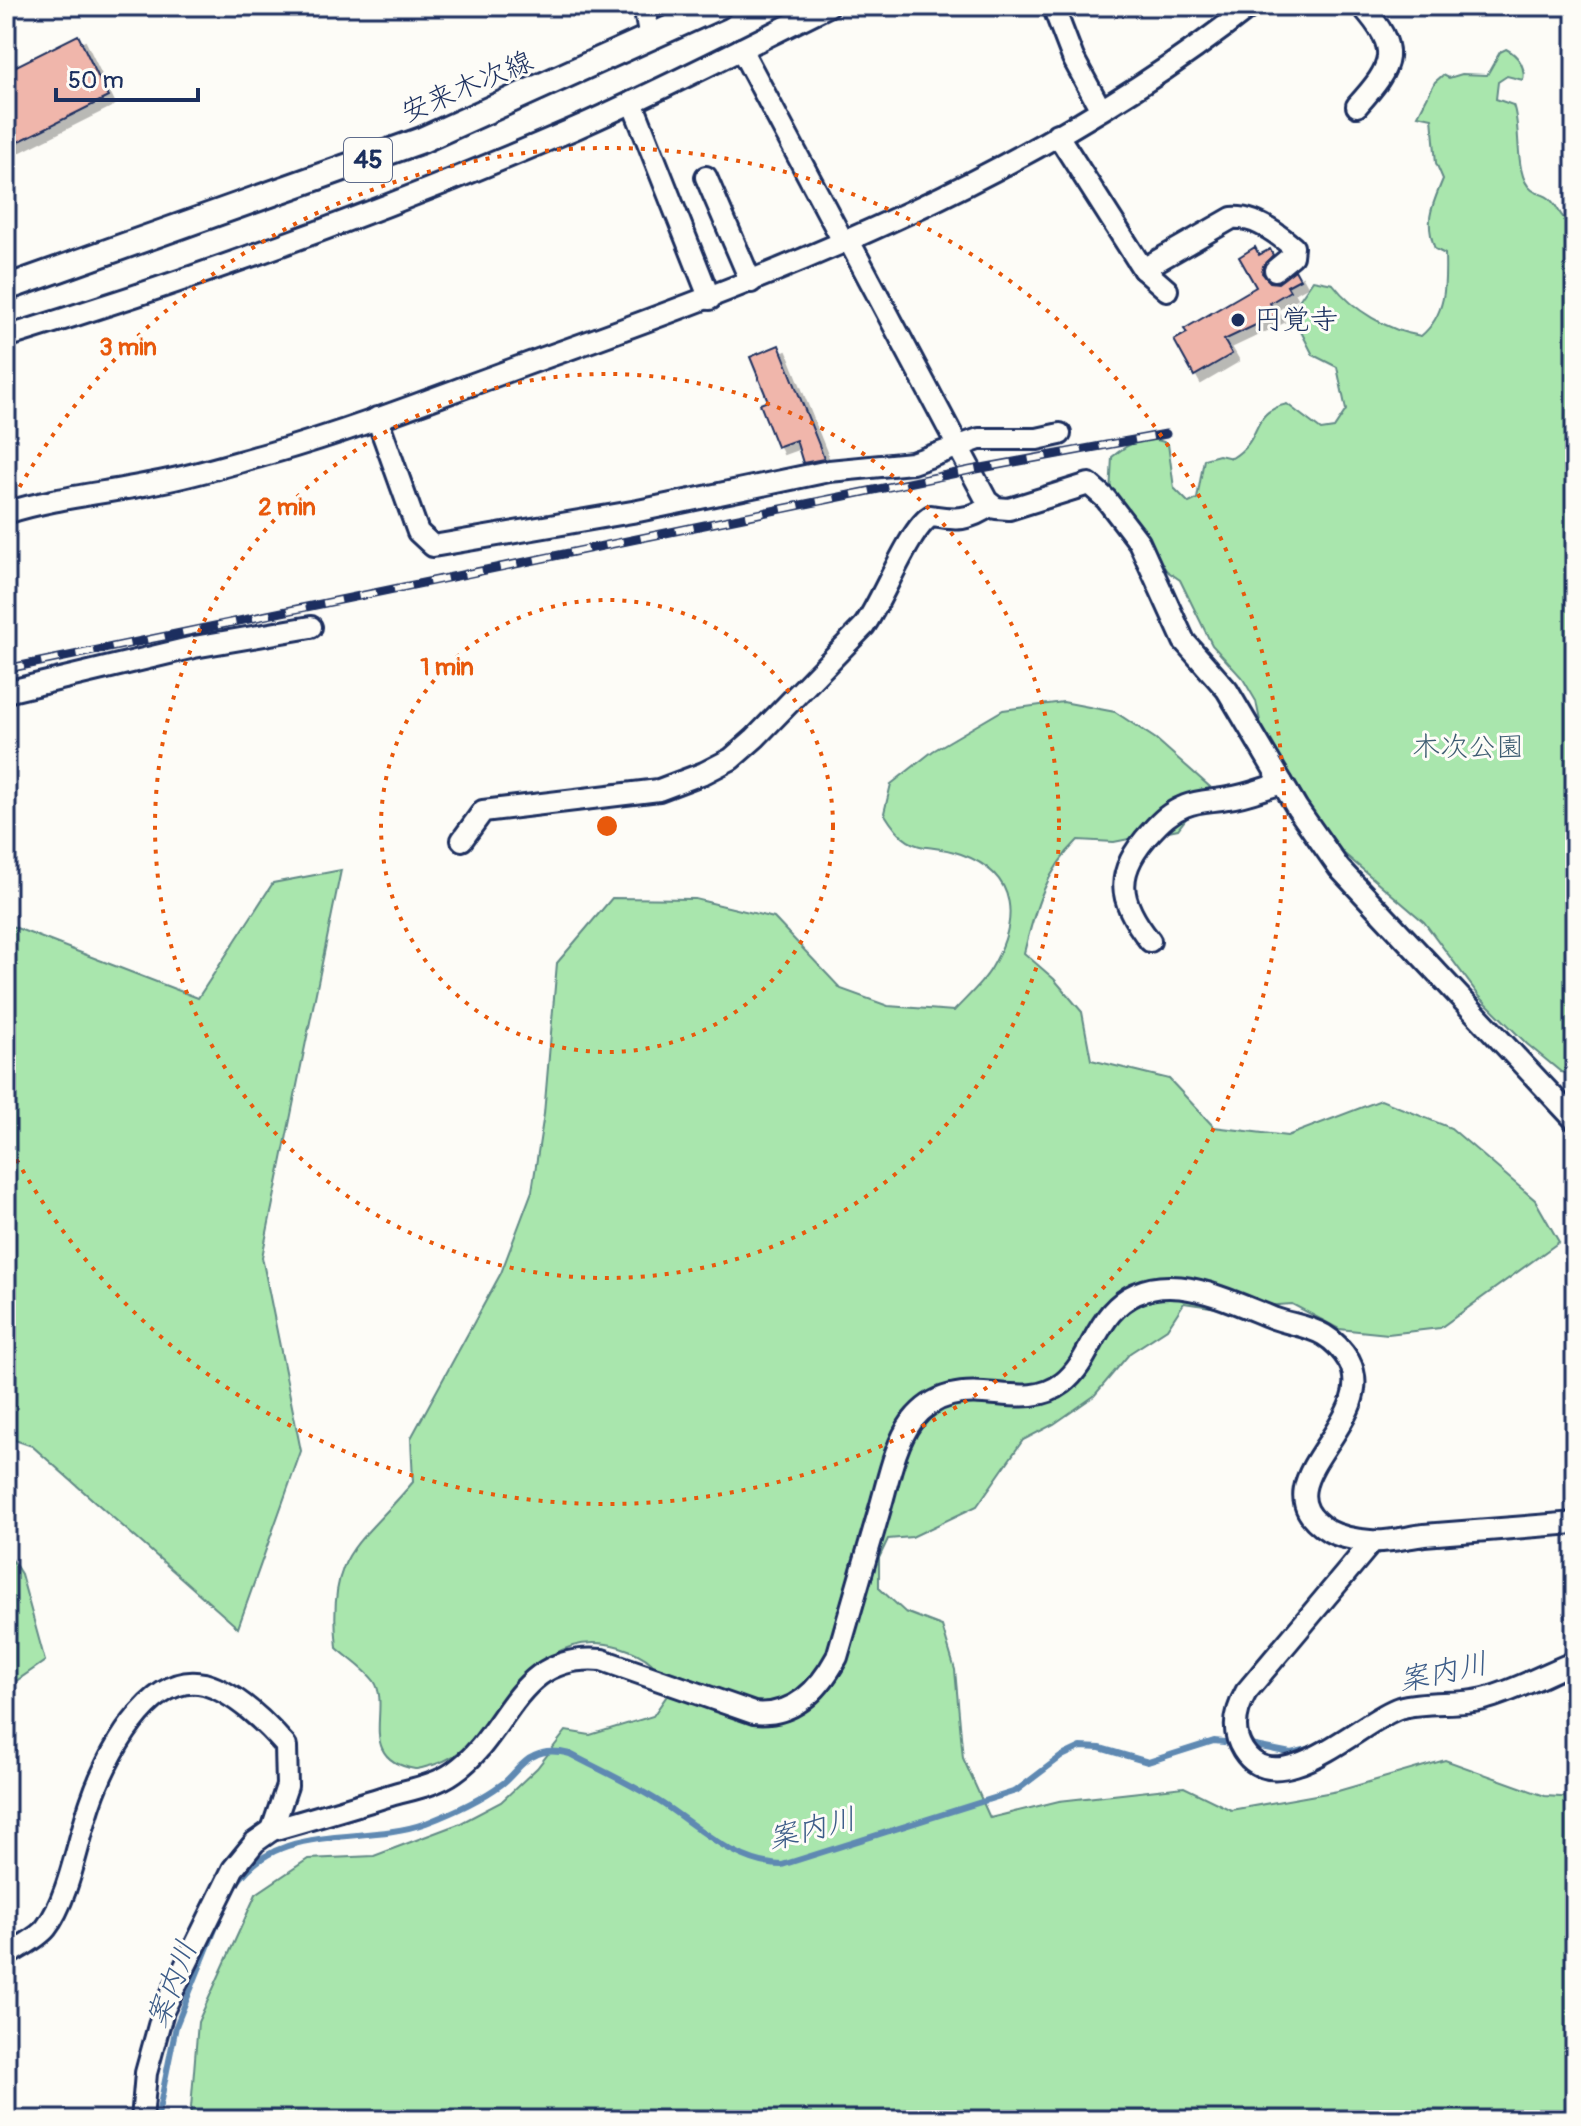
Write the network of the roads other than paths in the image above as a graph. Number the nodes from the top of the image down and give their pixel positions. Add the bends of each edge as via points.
1 (644, 6) edge
2 (719, 6) edge
3 (828, 6) edge
4 (1053, 6) edge
5 (1251, 6) edge
6 (1362, 6) edge
7 (650, 38) junction
8 (741, 49) junction
9 (632, 102) junction
10 (1357, 106) dead end
11 (1100, 108) junction
12 (1057, 134) junction
13 (706, 177) dead end
14 (847, 242) junction
15 (1143, 269) junction
16 (1275, 270) dead end
17 (751, 282) junction
18 (6, 288) edge
19 (1167, 290) dead end
20 (710, 299) junction
21 (6, 337) edge
22 (377, 418) junction
23 (1060, 434) dead end
24 (957, 444) junction
25 (6, 498) edge
26 (33, 504) junction
27 (991, 505) junction
28 (6, 513) edge
29 (311, 627) dead end
30 (6, 692) edge
31 (1282, 783) junction
32 (462, 840) dead end
33 (1150, 941) dead end
34 (1575, 1120) edge
35 (1575, 1523) edge
36 (1372, 1542) junction
37 (1575, 1662) edge
38 (272, 1830) junction
39 (6, 1956) edge
40 (142, 2120) edge

1 - 7 street
2 - 7 main road, 安来木次線 / 45
3 - 8 street
4 - 11 street
5 - 11 street via 1190,54
6 - 10 street via 1386,36 1389,63
7 - 18 main road, 安来木次線 / 45 via 422,140
8 - 9 street
8 - 14 street
9 - 20 street
9 - 21 street via 497,161 271,247
11 - 12 street
12 - 14 street
12 - 15 street
13 - 17 street
14 - 17 street
14 - 24 street
15 - 16 street via 1241,217 1293,247 1292,256
15 - 19 street
17 - 20 street
20 - 22 street
22 - 24 street via 418,532 433,546 829,471 912,463
22 - 26 street via 161,482
23 - 24 street
24 - 27 street
25 - 26 street
26 - 28 street
27 - 31 street via 1009,509 1083,484 1094,487 1139,542 1184,641 1227,690
27 - 32 street via 955,521 925,519 864,626 731,759 659,790 483,811
29 - 30 street via 194,647
31 - 33 street via 1188,804 1166,816 1133,852 1124,898
31 - 34 street via 1339,868
35 - 36 street
36 - 37 street via 1246,1692 1237,1711 1236,1733 1246,1755 1273,1767 1300,1765 1397,1709 1483,1699
36 - 38 street via 1329,1531 1305,1499 1308,1474 1355,1395 1351,1366 1342,1351 1324,1335 1217,1296 1179,1286 1153,1287 1112,1312 1084,1359 1051,1390 1010,1397 956,1393 926,1406 913,1420 892,1469 837,1657 827,1677 802,1702 773,1715 754,1713 602,1660 578,1657 553,1665 530,1682 482,1747 440,1781
38 - 39 street via 287,1786 286,1746 226,1694 192,1683 166,1689 129,1726 112,1754 45,1929
38 - 40 street via 233,1869 163,2011 146,2073

